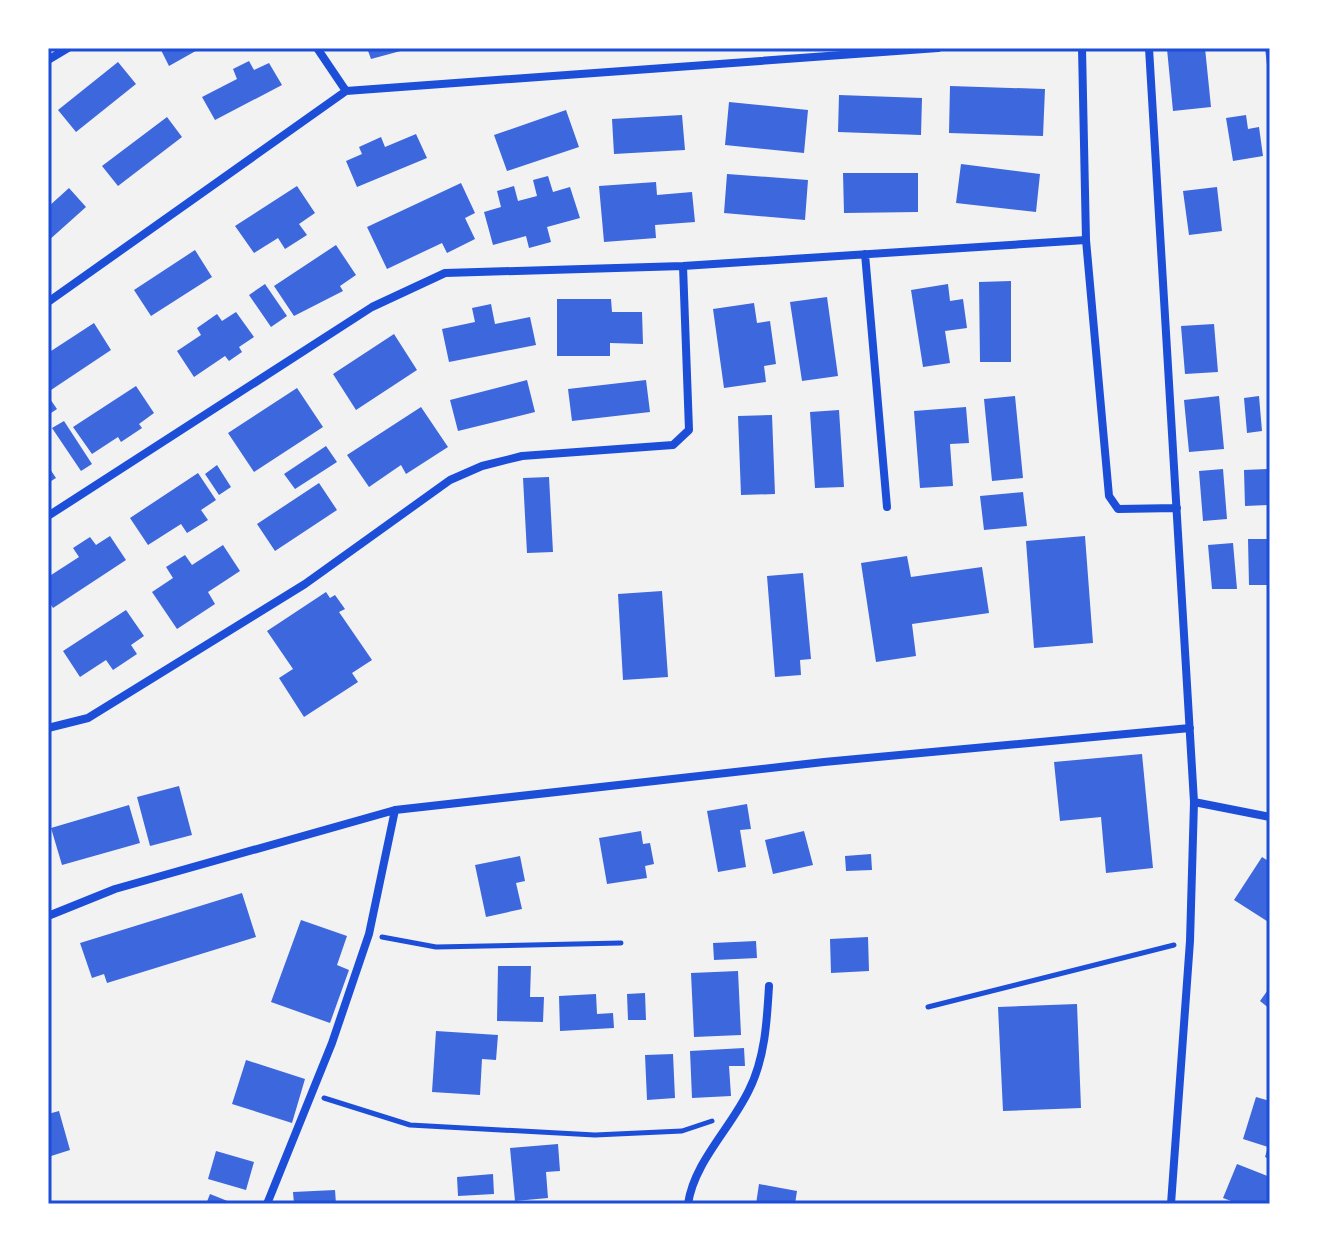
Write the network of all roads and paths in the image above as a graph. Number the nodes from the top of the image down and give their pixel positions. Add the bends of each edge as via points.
1 (68, 48) edge
2 (317, 48) edge
3 (938, 48) edge
4 (1082, 48) edge
5 (1149, 48) edge
6 (48, 60) edge
7 (346, 91) junction
8 (1086, 240) junction
9 (865, 254) junction
10 (683, 266) junction
11 (48, 302) edge
12 (887, 507) dead end
13 (1177, 508) junction
14 (48, 516) edge
15 (48, 728) edge
16 (1190, 728) junction
17 (1194, 802) junction
18 (395, 810) junction
19 (1270, 817) edge
20 (48, 916) edge
21 (369, 934) junction
22 (1190, 941) junction
23 (621, 943) dead end
24 (769, 986) dead end
25 (928, 1007) dead end
26 (310, 1094) junction
27 (736, 1113) junction
28 (267, 1204) edge
29 (688, 1204) edge
30 (1171, 1204) edge

1 - 6 street
2 - 7 street
3 - 7 street
4 - 8 street
5 - 13 street
7 - 11 street
8 - 9 street
8 - 13 street via 1109,496 1118,509
9 - 10 street
9 - 12 street
10 - 14 street via 445,273 372,307
10 - 15 street via 689,430 683,438 673,445 522,456 450,480 305,584 142,685 88,718
13 - 16 street
16 - 17 street
16 - 18 street
17 - 19 street
17 - 22 street
18 - 20 street via 115,889
18 - 21 street
21 - 23 path via 436,947
21 - 26 street
22 - 25 path
22 - 30 street
24 - 27 street via 765,1037 751,1088
26 - 27 path via 410,1125 595,1135 682,1131
26 - 28 street
27 - 29 street via 690,1185

